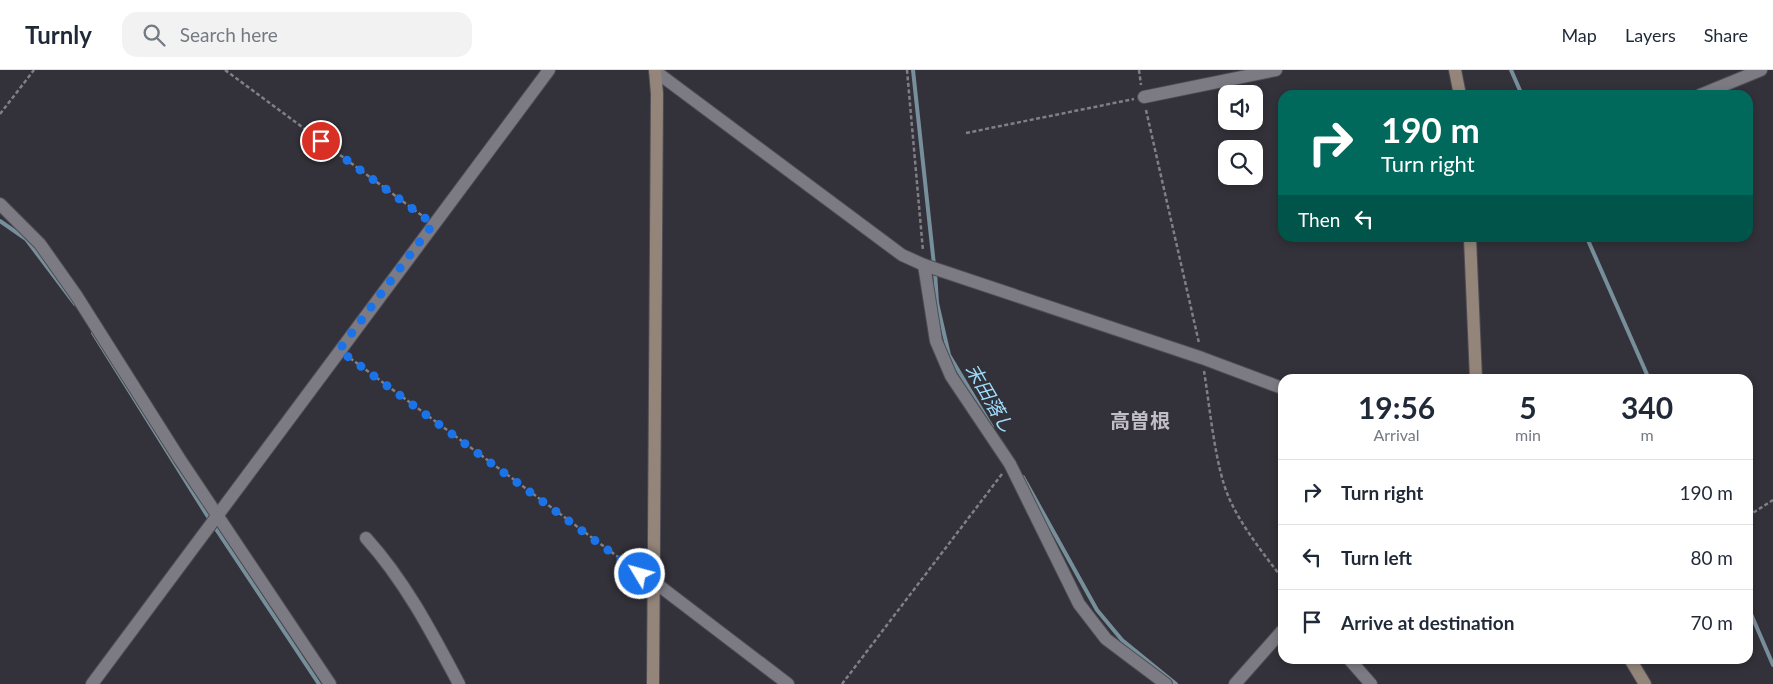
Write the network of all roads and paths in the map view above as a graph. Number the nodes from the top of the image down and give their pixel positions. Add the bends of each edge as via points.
1 (34, 70) edge
2 (225, 70) edge
3 (549, 70) edge
4 (907, 70) edge
5 (1139, 70) edge
6 (1276, 70) edge
7 (1455, 70) edge
8 (1762, 70) edge
9 (655, 71) edge
10 (1459, 90) edge
11 (1712, 90) edge
12 (1144, 97) junction
13 (0, 114) edge
14 (966, 133) dead end
15 (0, 204) edge
16 (433, 224) junction
17 (1470, 242) edge
18 (924, 265) junction
19 (339, 350) junction
20 (1202, 358) junction
21 (1476, 374) edge
22 (1278, 386) edge
23 (1010, 464) junction
24 (1773, 500) edge
25 (1753, 513) edge
26 (218, 514) junction
27 (366, 538) dead end
28 (1278, 573) edge
29 (653, 581) junction
30 (1278, 636) edge
31 (1353, 664) edge
32 (1633, 664) edge
33 (92, 684) edge
34 (330, 684) edge
35 (459, 684) edge
36 (653, 684) edge
37 (788, 684) edge
38 (842, 684) edge
39 (1166, 684) edge
40 (1235, 684) edge
41 (1371, 684) edge
42 (1645, 684) edge

1 - 13 path
2 - 16 path
3 - 16 street
4 - 18 path
5 - 12 path
6 - 12 street
7 - 10 street
8 - 11 street
9 - 18 street via 902,256
9 - 29 street
12 - 14 path
12 - 20 path
15 - 26 street via 40,244 76,295
16 - 19 street
17 - 21 street
18 - 20 street
18 - 23 street via 936,340 951,376
19 - 26 street
19 - 29 path
20 - 22 street
20 - 28 path via 1222,479 1229,499
23 - 38 path
23 - 39 street via 1079,604 1094,626 1106,639
24 - 25 path
26 - 33 street
26 - 34 street
27 - 35 street via 388,562
29 - 36 street
29 - 37 street
30 - 40 street
31 - 41 street
32 - 42 street

